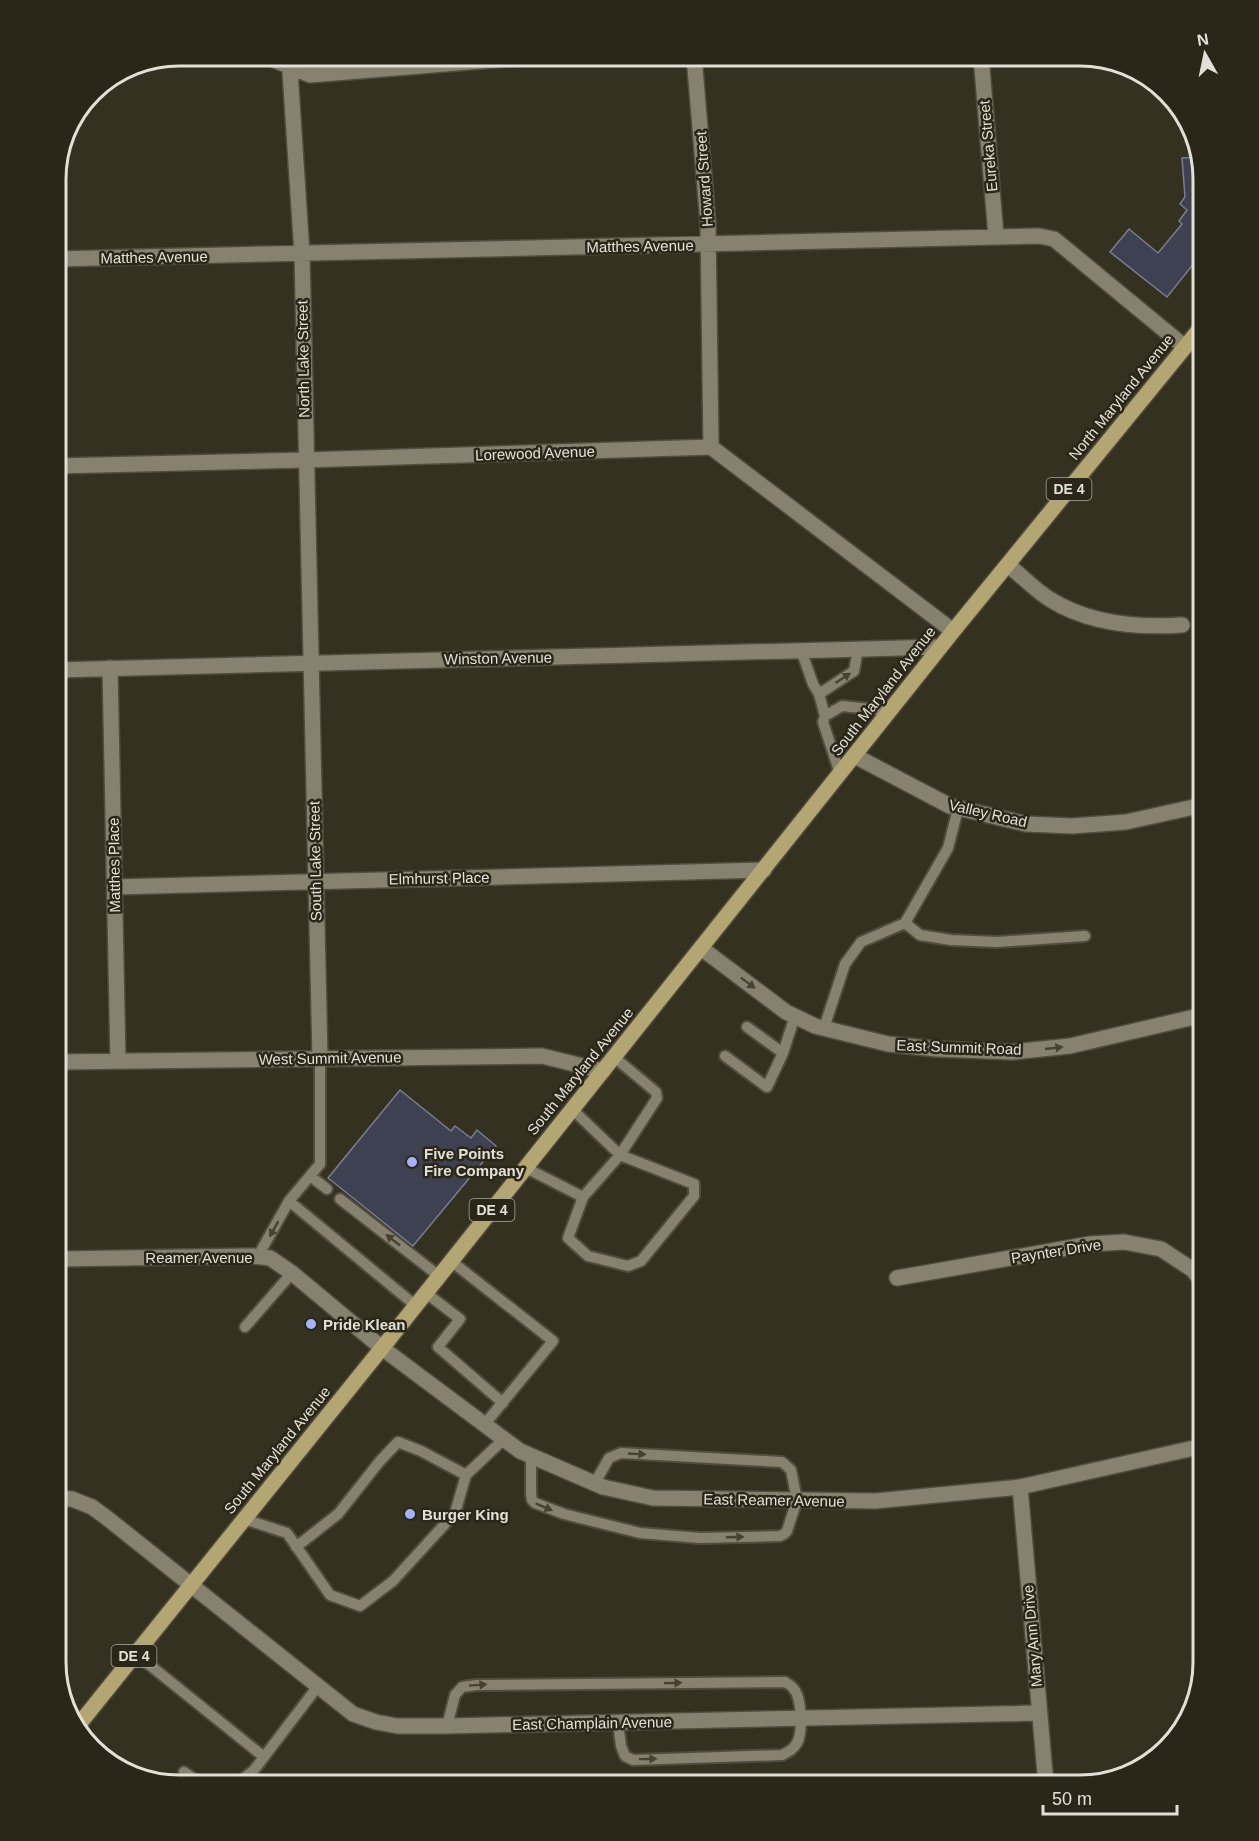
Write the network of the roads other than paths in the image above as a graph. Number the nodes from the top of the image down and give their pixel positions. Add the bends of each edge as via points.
1 (289, 66) edge
2 (296, 66) edge
3 (421, 66) edge
4 (695, 66) edge
5 (982, 66) edge
6 (996, 236) junction
7 (708, 245) junction
8 (302, 254) junction
9 (66, 260) edge
10 (1193, 337) edge
11 (1185, 347) junction
12 (711, 447) junction
13 (305, 460) junction
14 (66, 466) edge
15 (1008, 565) junction
16 (1182, 625) dead end
17 (953, 631) junction
18 (940, 647) junction
19 (858, 649) junction
20 (801, 650) junction
21 (310, 663) junction
22 (110, 668) junction
23 (66, 670) edge
24 (819, 694) junction
25 (890, 711) junction
26 (825, 716) junction
27 (855, 756) junction
28 (840, 774) junction
29 (1193, 807) edge
30 (958, 808) junction
31 (764, 870) junction
32 (315, 881) junction
33 (115, 886) junction
34 (905, 923) junction
35 (1085, 936) dead end
36 (701, 948) junction
37 (795, 1016) junction
38 (1193, 1017) edge
39 (747, 1027) dead end
40 (824, 1028) junction
41 (783, 1053) junction
42 (725, 1056) dead end
43 (614, 1057) junction
44 (320, 1059) junction
45 (118, 1061) junction
46 (66, 1062) edge
47 (603, 1071) junction
48 (573, 1109) junction
49 (620, 1155) junction
50 (526, 1168) junction
51 (310, 1176) junction
52 (327, 1189) dead end
53 (583, 1197) junction
54 (340, 1199) dead end
55 (289, 1202) junction
56 (258, 1256) junction
57 (66, 1259) edge
58 (451, 1261) junction
59 (1193, 1270) edge
60 (292, 1273) junction
61 (439, 1276) junction
62 (897, 1278) dead end
63 (426, 1293) junction
64 (416, 1306) junction
65 (245, 1327) dead end
66 (382, 1348) junction
67 (503, 1403) junction
68 (484, 1425) junction
69 (504, 1440) junction
70 (1193, 1448) edge
71 (531, 1456) junction
72 (466, 1475) junction
73 (595, 1484) junction
74 (1020, 1487) junction
75 (66, 1499) edge
76 (797, 1500) junction
77 (244, 1519) junction
78 (297, 1547) junction
79 (192, 1584) junction
80 (136, 1653) junction
81 (318, 1686) junction
82 (1039, 1713) junction
83 (801, 1719) junction
84 (82, 1720) edge
85 (618, 1722) junction
86 (447, 1725) junction
87 (264, 1757) junction
88 (184, 1772) dead end
89 (188, 1775) edge
90 (248, 1775) edge
91 (1045, 1775) edge

1 - 8 street, North Lake Street
2 - 3 street via 310,75
4 - 7 street, Howard Street
5 - 6 street, Eureka Street
6 - 7 street, Matthes Avenue
6 - 11 street, Matthes Avenue via 1040,236 1054,240
7 - 8 street, Matthes Avenue
7 - 12 street, Howard Street
8 - 9 street, Matthes Avenue
8 - 13 street, North Lake Street
10 - 11 main road, North Maryland Avenue / DE 4
11 - 15 main road, North Maryland Avenue / DE 4
12 - 13 street, Lorewood Avenue
12 - 17 street
13 - 14 street, Lorewood Avenue
13 - 21 street, North Lake Street
15 - 16 street via 1051,600 1081,615 1124,624
15 - 17 main road, North Maryland Avenue / DE 4
17 - 18 main road, South Maryland Avenue / DE 4
18 - 19 street, Winston Avenue
18 - 25 main road, South Maryland Avenue / DE 4
19 - 20 street, Winston Avenue
24 -> 19 lane via 854,671
20 - 21 street, Winston Avenue
20 - 24 lane
21 - 22 street, Winston Avenue
21 - 32 street, South Lake Street
22 - 23 street, Winston Avenue
22 - 33 street, Matthes Place
24 - 26 lane
25 - 26 lane via 842,706
25 - 27 main road, South Maryland Avenue / DE 4
26 - 28 lane
27 - 28 main road, South Maryland Avenue / DE 4
27 - 30 street, Valley Road
28 - 31 main road, South Maryland Avenue / DE 4
29 - 30 street, Valley Road via 1126,822 1072,826 1026,824
30 - 34 lane via 948,848
31 - 32 street, Elmhurst Place
31 - 36 main road, South Maryland Avenue / DE 4
32 - 33 street, Elmhurst Place
32 - 44 street, South Lake Street
33 - 45 street, Matthes Place
34 - 35 lane via 920,935 951,940 997,942
34 - 40 lane via 861,942 845,964
36 -> 37 street, East Summit Road
36 - 43 main road, South Maryland Avenue / DE 4
37 - 40 street, East Summit Road
37 - 41 lane
40 -> 38 street, East Summit Road via 888,1044 1011,1052 1070,1046
39 - 41 lane
41 - 42 lane via 767,1087
43 - 47 main road, South Maryland Avenue / DE 4
43 - 49 lane via 656,1092 657,1098
44 - 45 street, West Summit Avenue
44 - 47 street, West Summit Avenue via 542,1056
44 - 51 lane via 320,1164
45 - 46 street, West Summit Avenue
47 - 48 main road, South Maryland Avenue / DE 4
48 - 49 lane
48 - 50 main road, South Maryland Avenue / DE 4
49 - 53 lane
49 - 53 lane via 694,1184 694,1196 640,1261 628,1266 588,1256 568,1238
50 - 53 lane
50 - 58 main road, South Maryland Avenue / DE 4
51 - 52 lane
51 - 55 lane
61 -> 54 lane
55 -> 56 lane
55 - 64 lane
56 - 57 street, Reamer Avenue
56 - 60 street, Reamer Avenue via 270,1258
58 - 61 main road, South Maryland Avenue / DE 4
58 - 67 lane via 553,1341
59 - 62 street, Paynter Drive via 1161,1249 1124,1242 1090,1244
60 - 65 lane
60 - 66 street, Reamer Avenue
61 - 63 main road, South Maryland Avenue / DE 4
63 - 64 main road, South Maryland Avenue / DE 4
63 - 67 lane via 460,1319 438,1347
64 - 66 main road, South Maryland Avenue / DE 4
66 - 68 street, East Reamer Avenue
66 - 77 main road, South Maryland Avenue / DE 4
67 - 68 lane
68 - 69 street, East Reamer Avenue
69 - 71 street, East Reamer Avenue
69 - 72 lane
70 - 74 street, East Reamer Avenue
71 - 73 street, East Reamer Avenue
71 -> 76 lane via 531,1494 535,1503 564,1515 640,1533 700,1538 780,1536 787,1531
72 - 78 lane via 398,1442 338,1514
72 - 78 lane via 454,1513 393,1581 360,1606 330,1595
73 - 76 street, East Reamer Avenue via 653,1498
73 -> 76 lane via 609,1458 621,1453 782,1462 791,1470
74 - 76 street, East Reamer Avenue via 875,1501
74 - 82 street, Mary Ann Drive
75 - 79 street, East Champlain Avenue via 92,1507
77 - 78 lane via 287,1533
77 - 79 main road, South Maryland Avenue / DE 4
79 - 80 main road, South Maryland Avenue / DE 4
79 - 81 street, East Champlain Avenue
80 - 84 main road, South Maryland Avenue / DE 4
80 - 87 lane
81 - 86 street, East Champlain Avenue via 353,1714 376,1722 397,1726
81 - 87 lane
82 - 83 street, East Champlain Avenue
82 - 91 street, Mary Ann Drive
83 - 85 street, East Champlain Avenue
85 -> 83 lane via 621,1746 625,1756 633,1760 782,1755 798,1742
86 -> 83 lane via 455,1695 462,1687 477,1685 785,1682 795,1689
85 - 86 street, East Champlain Avenue
87 - 90 lane
88 - 89 lane

